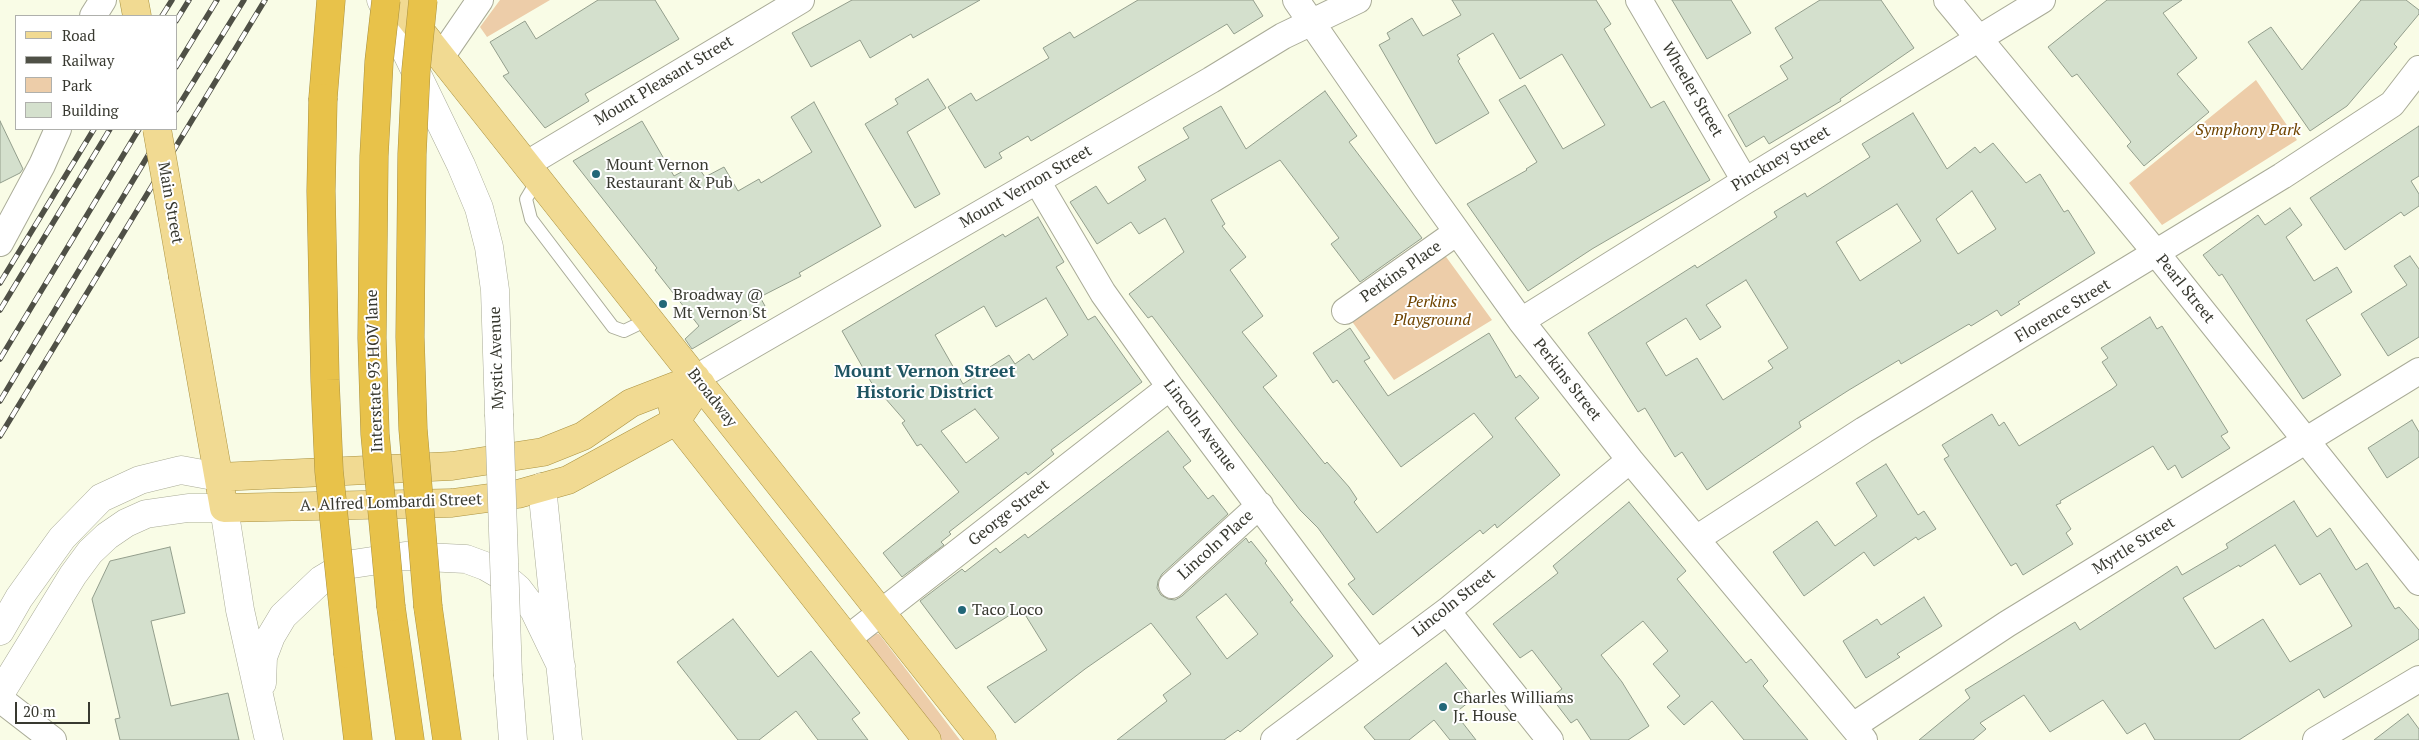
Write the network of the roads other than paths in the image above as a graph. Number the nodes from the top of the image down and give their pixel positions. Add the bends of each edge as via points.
1 (103, 0) edge
2 (331, 0) edge
3 (381, 0) edge
4 (386, 0) edge
5 (396, 0) edge
6 (423, 0) edge
7 (480, 0) edge
8 (801, 0) edge
9 (1296, 0) edge
10 (1358, 0) edge
11 (1639, 0) edge
12 (1948, 0) edge
13 (2042, 0) edge
14 (94, 15) edge
15 (1311, 22) junction
16 (1980, 38) junction
17 (441, 57) junction
18 (2419, 69) edge
19 (58, 130) edge
20 (157, 130) edge
21 (532, 171) junction
22 (1037, 181) junction
23 (1744, 181) junction
24 (1457, 232) junction
25 (0, 243) edge
26 (2157, 254) junction
27 (1345, 311) dead end
28 (1521, 321) junction
29 (2419, 371) edge
30 (698, 381) junction
31 (1170, 387) junction
32 (668, 388) junction
33 (676, 421) junction
34 (2305, 440) junction
35 (522, 456) junction
36 (1630, 460) junction
37 (219, 477) junction
38 (542, 487) junction
39 (1260, 505) junction
40 (224, 508) junction
41 (1696, 539) junction
42 (2419, 582) edge
43 (1172, 584) dead end
44 (1447, 611) junction
45 (881, 613) junction
46 (0, 631) edge
47 (847, 639) junction
48 (1376, 662) junction
49 (561, 666) junction
50 (2419, 679) edge
51 (0, 694) edge
52 (0, 699) edge
53 (261, 711) junction
54 (1859, 733) edge
55 (53, 740) edge
56 (269, 740) edge
57 (358, 740) edge
58 (410, 740) edge
59 (447, 740) edge
60 (513, 740) edge
61 (568, 740) edge
62 (927, 740) edge
63 (982, 740) edge
64 (1274, 740) edge
65 (1550, 740) edge
66 (2316, 740) edge

1 - 14 street
2 - 57 highway, bridge via 323,116 322,286 329,471
3 - 60 main road, Mystic Avenue, bridge via 461,165 479,208 489,247 495,290
4 - 58 highway, Interstate 93 HOV lane, bridge via 374,156 372,338 375,434 391,607
5 - 17 main road, Broadway
6 - 59 highway, bridge via 412,154 410,336 413,429 428,607
7 - 17 street
8 - 21 street, Mount Pleasant Street
9 - 15 street, Perkins Street
10 - 15 street, Mount Vernon Street
11 - 23 street, Wheeler Street
12 - 16 street, Pearl Street
13 - 16 street, Pinckney Street
15 - 22 street, Mount Vernon Street
15 - 24 street, Perkins Street
16 - 23 street, Pinckney Street
16 - 26 street, Pearl Street
17 - 21 main road, Broadway
18 - 26 street, Florence Street via 2392,104
19 - 25 street
20 - 37 main road, Main Street, bridge
21 - 30 main road, Broadway
22 - 30 street, Mount Vernon Street
22 - 31 street, Lincoln Avenue via 1103,293
23 - 28 street, Pinckney Street
24 - 27 street, Perkins Place
24 - 28 street, Perkins Street
26 - 34 street, Pearl Street
26 - 41 street, Florence Street via 1864,430
28 - 36 street, Perkins Street
29 - 34 street, Myrtle Street
30 - 32 main road, A. Alfred Lombardi Street
30 - 33 main road, A. Alfred Lombardi Street
30 - 45 main road, Broadway
31 - 39 street, Lincoln Avenue
31 - 45 street, George Street
32 - 33 main road, Broadway
32 - 35 main road, A. Alfred Lombardi Street via 631,403 583,436 543,452
33 - 38 main road, A. Alfred Lombardi Street via 568,480
33 - 47 main road, Broadway
34 - 42 street, Pearl Street
34 - 54 street, Myrtle Street via 2007,624
35 - 37 main road, A. Alfred Lombardi Street via 452,466
35 - 38 main road via 532,462
36 - 41 street, Perkins Street
36 - 44 street, Lincoln Street
37 - 40 main road
37 - 46 main road via 181,470 140,480 101,498 62,538
38 - 40 main road, A. Alfred Lombardi Street via 495,498 452,503
38 - 49 main road
39 - 43 street, Lincoln Place
39 - 48 street, Lincoln Avenue
40 - 51 main road via 188,508 146,514 107,536 73,575
40 - 53 main road via 240,610
41 - 54 street, Perkins Street
44 - 48 street, Lincoln Street
44 - 65 street
45 - 47 street, George Street
45 - 63 main road, Broadway
47 - 62 main road, Broadway
48 - 64 street, Lincoln Street
49 - 53 main road via 534,610 518,589 485,566 466,559 443,557 374,559 346,565 320,580 283,616 270,636 263,657
49 - 61 main road
50 - 66 street
52 - 55 street
53 - 56 main road

